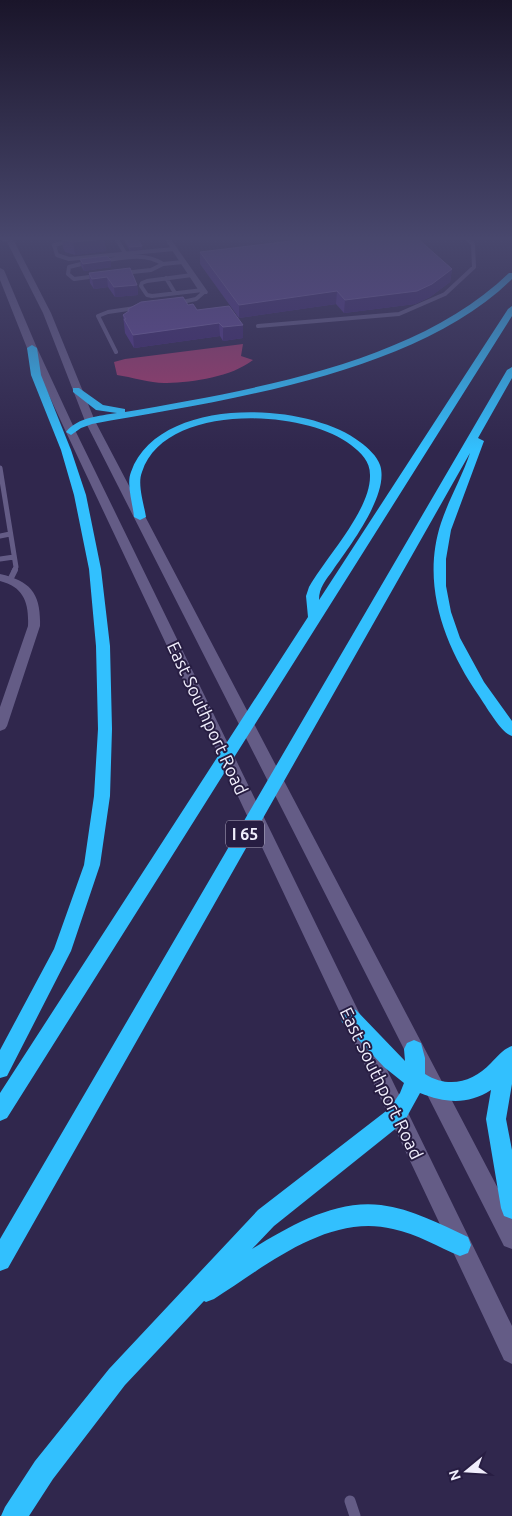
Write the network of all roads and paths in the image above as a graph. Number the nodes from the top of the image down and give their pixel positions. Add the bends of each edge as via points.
1 (16, 309) edge
2 (45, 309) edge
3 (131, 309) edge
4 (411, 309) edge
5 (471, 309) edge
6 (512, 309) edge
7 (258, 326) dead end
8 (32, 348) junction
9 (116, 352) dead end
10 (512, 370) edge
11 (76, 390) junction
12 (489, 409) junction
13 (140, 413) junction
14 (90, 422) junction
15 (71, 432) junction
16 (0, 468) edge
17 (2, 499) edge
18 (140, 517) junction
19 (10, 534) junction
20 (0, 536) edge
21 (14, 557) junction
22 (0, 559) edge
23 (5, 579) edge
24 (315, 619) junction
25 (0, 726) edge
26 (512, 730) edge
27 (349, 1016) junction
28 (414, 1048) junction
29 (511, 1057) edge
30 (0, 1069) edge
31 (416, 1080) junction
32 (435, 1089) junction
33 (0, 1111) edge
34 (397, 1115) junction
35 (512, 1208) edge
36 (512, 1238) edge
37 (460, 1245) junction
38 (0, 1260) edge
39 (190, 1301) junction
40 (512, 1352) edge
41 (350, 1501) dead end
42 (14, 1516) edge
43 (355, 1516) edge

1 - 8 main road, East Southport Road
2 - 11 main road, East Southport Road
3 - 9 lane via 98,316
4 - 7 lane via 399,314
5 - 13 highway via 418,338 327,372 263,389
6 - 24 highway
8 - 15 main road, East Southport Road
8 - 30 highway via 36,375 80,495 95,568 103,646 105,729 102,796 92,865 62,951
10 - 12 highway, I 65
11 - 13 highway via 100,408
11 - 14 main road, East Southport Road
12 - 26 highway via 445,530 439,581 444,612 463,659 482,692
12 - 38 highway, I 65
13 - 14 highway
14 - 15 highway
14 - 18 main road, East Southport Road
15 - 27 main road, East Southport Road
16 - 17 lane
17 - 19 lane
18 - 24 highway via 135,478 142,456 154,443 175,430 230,416 275,415 324,425 354,440 375,466 376,481 371,500 313,591
18 - 28 main road, East Southport Road
19 - 20 lane
19 - 21 lane
21 - 22 lane
21 - 23 lane via 16,567
23 - 25 street via 19,584 30,595 35,616
24 - 33 highway
27 - 31 highway via 383,1054
27 - 34 main road, East Southport Road
28 - 31 highway
28 - 32 main road, East Southport Road
29 - 32 highway via 483,1084 465,1092
29 - 35 highway via 496,1119
31 - 32 highway
31 - 34 highway via 406,1105
32 - 36 main road, East Southport Road
34 - 37 main road, East Southport Road
34 - 39 highway via 266,1218
37 - 39 highway via 416,1224 371,1214 340,1217 299,1234
37 - 40 main road, East Southport Road
39 - 42 highway via 116,1377 44,1470
41 - 43 lane

